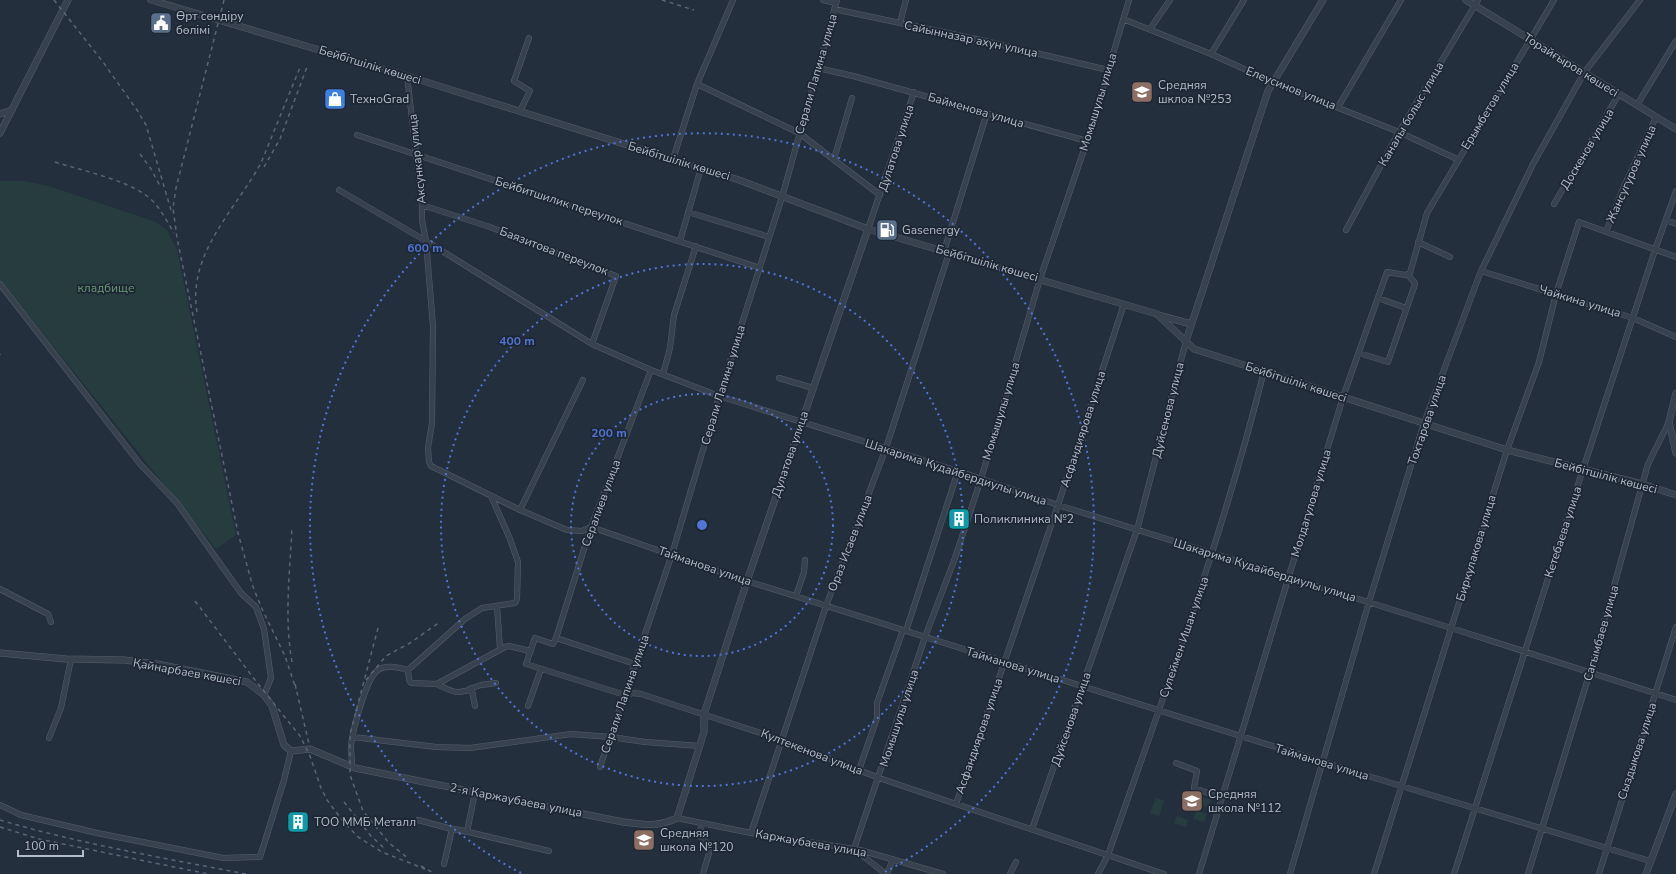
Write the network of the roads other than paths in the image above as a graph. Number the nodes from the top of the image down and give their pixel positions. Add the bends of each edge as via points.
1 (68, 0) edge
2 (151, 0) edge
3 (733, 0) edge
4 (823, 0) edge
5 (906, 0) edge
6 (1129, 0) edge
7 (1170, 0) edge
8 (1244, 0) edge
9 (1323, 0) edge
10 (1401, 0) edge
11 (1466, 0) edge
12 (1554, 0) edge
13 (1640, 0) edge
14 (836, 1) edge
15 (1476, 3) edge
16 (834, 9) junction
17 (1123, 19) junction
18 (900, 23) junction
19 (1150, 29) junction
20 (529, 38) dead end
21 (1530, 39) junction
22 (1676, 41) edge
23 (1210, 54) junction
24 (818, 68) junction
25 (1108, 70) junction
26 (1584, 73) junction
27 (407, 76) junction
28 (1273, 82) junction
29 (697, 84) junction
30 (914, 92) junction
31 (1619, 94) junction
32 (852, 98) dead end
33 (1637, 105) junction
34 (1338, 107) junction
35 (12, 110) junction
36 (520, 112) junction
37 (987, 113) junction
38 (0, 114) edge
39 (1656, 117) junction
40 (1676, 129) edge
41 (1399, 132) junction
42 (0, 133) edge
43 (800, 133) junction
44 (357, 135) dead end
45 (1087, 141) junction
46 (417, 154) junction
47 (834, 159) junction
48 (673, 160) junction
49 (1459, 160) junction
50 (700, 168) junction
51 (339, 190) dead end
52 (1676, 191) edge
53 (880, 195) junction
54 (782, 197) junction
55 (1554, 204) dead end
56 (422, 205) junction
57 (688, 212) junction
58 (1666, 220) junction
59 (1676, 224) edge
60 (868, 229) junction
61 (1346, 230) dead end
62 (1606, 232) junction
63 (769, 237) junction
64 (680, 240) junction
65 (426, 241) junction
66 (1418, 242) junction
67 (696, 246) junction
68 (1655, 250) junction
69 (947, 252) junction
70 (1450, 257) dead end
71 (1676, 257) edge
72 (760, 268) junction
73 (1481, 271) junction
74 (1408, 274) junction
75 (1040, 279) junction
76 (0, 284) edge
77 (1556, 294) junction
78 (1378, 298) junction
79 (1124, 304) junction
80 (1406, 308) junction
81 (1157, 314) junction
82 (1633, 318) junction
83 (1191, 324) junction
84 (1676, 337) edge
85 (1186, 341) junction
86 (592, 344) junction
87 (1359, 353) junction
88 (651, 370) junction
89 (1264, 371) junction
90 (663, 374) junction
91 (779, 378) dead end
92 (583, 380) dead end
93 (813, 388) junction
94 (1676, 393) edge
95 (719, 396) junction
96 (1343, 396) junction
97 (801, 421) junction
98 (1669, 422) junction
99 (1424, 424) junction
100 (886, 448) junction
101 (1507, 450) junction
102 (1676, 453) edge
103 (431, 466) joint
104 (1583, 469) junction
105 (958, 471) junction
106 (981, 479) junction
107 (1642, 484) junction
108 (1676, 495) edge
109 (491, 496) junction
110 (1058, 505) junction
111 (520, 510) junction
112 (591, 527) junction
113 (1137, 530) junction
114 (672, 554) junction
115 (1213, 554) junction
116 (805, 560) dead end
117 (1288, 577) junction
118 (747, 581) junction
119 (0, 589) edge
120 (796, 596) junction
121 (1369, 602) junction
122 (497, 606) junction
123 (826, 606) junction
124 (51, 622) dead end
125 (1676, 627) edge
126 (1451, 628) junction
127 (905, 630) junction
128 (925, 637) junction
129 (556, 638) junction
130 (500, 649) junction
131 (530, 651) junction
132 (1525, 652) junction
133 (0, 653) edge
134 (71, 659) junction
135 (1005, 662) junction
136 (635, 664) junction
137 (541, 669) junction
138 (408, 670) junction
139 (1590, 672) junction
140 (496, 683) dead end
141 (437, 684) junction
142 (1083, 686) junction
143 (469, 690) junction
144 (1655, 694) junction
145 (264, 695) junction
146 (625, 695) junction
147 (1676, 700) edge
148 (475, 706) dead end
149 (528, 706) dead end
150 (1159, 710) junction
151 (704, 714) junction
152 (353, 736) junction
153 (1241, 736) junction
154 (612, 737) junction
155 (48, 738) dead end
156 (782, 740) junction
157 (700, 746) junction
158 (291, 751) junction
159 (1323, 762) junction
160 (1176, 763) dead end
161 (354, 767) junction
162 (600, 767) dead end
163 (859, 770) junction
164 (879, 778) junction
165 (1402, 786) junction
166 (475, 792) junction
167 (1676, 794) edge
168 (1222, 798) junction
169 (956, 804) junction
170 (0, 805) edge
171 (1474, 808) junction
172 (677, 818) junction
173 (418, 820) dead end
174 (702, 824) junction
175 (1542, 828) junction
176 (1032, 829) junction
177 (452, 830) junction
178 (467, 832) junction
179 (751, 833) junction
180 (1606, 848) junction
181 (854, 849) junction
182 (549, 851) dead end
183 (1108, 855) junction
184 (892, 859) junction
185 (1650, 861) junction
186 (1016, 862) dead end
187 (444, 864) dead end
188 (703, 874) edge
189 (887, 874) edge
190 (943, 874) edge
191 (1010, 874) edge
192 (1098, 874) edge
193 (1164, 874) edge
194 (1199, 874) edge
195 (1290, 874) edge
196 (1374, 874) edge
197 (1454, 874) edge
198 (1528, 874) edge
199 (1599, 874) edge
200 (1646, 874) edge

1 - 35 street
2 - 27 street, Бейбітшілік көшесі
3 - 29 street
4 - 14 street
5 - 18 street
6 - 17 street, Момышулы улица
7 - 19 street
8 - 23 street
9 - 28 street, Дуйсенова улица
10 - 34 street
11 - 15 street, Торайғыров көшесі
12 - 21 street, Ерымбетов улица
13 - 26 street, Тохтарова улица
14 - 16 street, Серали Лапина улица
15 - 21 street, Торайғыров көшесі
15 - 41 street, Каналы болыс улица
16 - 18 street, Сайынназар ахун улица
16 - 24 street, Серали Лапина улица
17 - 19 street, Елеусинов улица
17 - 25 street, Момышулы улица
18 - 25 street, Сайынназар ахун улица
19 - 23 street, Елеусинов улица
20 - 36 street via 514,81 530,90
21 - 26 street, Торайғыров көшесі
21 - 49 street, Ерымбетов улица
22 - 33 street
23 - 28 street, Елеусинов улица
24 - 30 street, Байменова улица
24 - 43 street, Серали Лапина улица
25 - 45 street, Момышулы улица
26 - 31 street, Торайғыров көшесі
26 - 73 street, Тохтарова улица via 1533,164
27 - 36 street, Бейбітшілік көшесі
27 - 46 street, Аксункар улица
28 - 34 street, Елеусинов улица
28 - 83 street, Дуйсенова улица
29 - 43 street
29 - 48 street
30 - 37 street, Байменова улица
30 - 53 street, Дулатова улица
31 - 33 street, Торайғыров көшесі
31 - 55 street, Доскенов улица
32 - 47 street
33 - 39 street, Торайғыров көшесі
34 - 41 street, Елеусинов улица
35 - 38 street
35 - 42 street
36 - 48 street, Бейбітшілік көшесі
37 - 45 street, Байменова улица
37 - 69 street, Ораз Исаев улица
39 - 40 street, Торайғыров көшесі
39 - 62 street, Жансугуров улица
41 - 49 street, Елеусинов улица
41 - 61 street, Каналы болыс улица
43 - 47 street
43 - 54 street, Серали Лапина улица
44 - 46 street, Бейбитшилик переулок
45 - 75 street, Момышулы улица
46 - 56 street, Аксункар улица
46 - 64 street, Бейбитшилик переулок
47 - 53 street
48 - 50 street, Бейбітшілік көшесі
49 - 66 street, Ерымбетов улица via 1427,213
50 - 54 street, Бейбітшілік көшесі
50 - 57 street
51 - 65 street, Шакарима Кудайбердиулы улица
52 - 58 street, Кетебаева улица
53 - 60 street, Дулатова улица
54 - 60 street, Бейбітшілік көшесі
54 - 63 street, Серали Лапина улица
56 - 65 street, Аксункар улица
56 - 86 street, Баязитова переулок via 490,227 616,276
57 - 63 street
57 - 64 street
58 - 59 street
58 - 68 street, Кетебаева улица
60 - 69 street, Бейбітшілік көшесі
60 - 93 street, Дулатова улица
62 - 68 street
62 - 77 street, Биркулакова улица via 1580,222
63 - 72 street, Серали Лапина улица
64 - 67 street, Бейбитшилик переулок
65 - 86 street, Шакарима Кудайбердиулы улица
65 - 103 street, Аксункар улица via 433,326 432,422 428,448
66 - 70 street
66 - 74 street, Ерымбетов улица
67 - 72 street, Бейбитшилик переулок
67 - 90 street via 674,315 670,348
68 - 71 street
68 - 82 street, Кетебаева улица
69 - 75 street, Бейбітшілік көшесі
69 - 100 street, Ораз Исаев улица
72 - 95 street, Серали Лапина улица
73 - 77 street, Чайкина улица
73 - 99 street, Тохтарова улица
74 - 78 street, Молдагулова улица via 1405,276 1388,272
74 - 80 street via 1415,283
75 - 79 street, Бейбітшілік көшесі
75 - 106 street, Момышулы улица
76 - 145 street via 140,464 176,503 241,593 256,608 264,629 271,678
77 - 82 street, Чайкина улица
77 - 101 street, Биркулакова улица via 1539,362
78 - 80 street
78 - 87 street, Молдагулова улица
79 - 81 street, Бейбітшілік көшесі
79 - 110 street, Асфандиярова улица
80 - 87 street via 1388,362
81 - 83 street
81 - 85 street, Бейбітшілік көшесі
82 - 84 street, Чайкина улица
82 - 104 street, Кетебаева улица
83 - 85 street, Дуйсенова улица
85 - 89 street, Бейбітшілік көшесі via 1194,349
85 - 113 street, Дуйсенова улица
86 - 88 street, Шакарима Кудайбердиулы улица
87 - 96 street, Молдагулова улица
88 - 90 street, Шакарима Кудайбердиулы улица
88 - 112 street, Сералиев улица
89 - 96 street, Бейбітшілік көшесі
89 - 115 street, Сулеймен Ишан улица
90 - 95 street, Шакарима Кудайбердиулы улица
91 - 93 street
92 - 111 street
93 - 97 street, Дулатова улица
94 - 98 street, Сагымбаев улица
95 - 97 street, Шакарима Кудайбердиулы улица
95 - 114 street, Серали Лапина улица
96 - 99 street, Бейбітшілік көшесі
96 - 117 street, Молдагулова улица
97 - 100 street, Шакарима Кудайбердиулы улица
97 - 118 street, Дулатова улица
98 - 102 street
98 - 107 street, Сагымбаев улица via 1648,464
99 - 101 street, Бейбітшілік көшесі
99 - 121 street, Тохтарова улица
100 - 105 street, Шакарима Кудайбердиулы улица
100 - 123 street, Ораз Исаев улица
101 - 104 street, Бейбітшілік көшесі
101 - 126 street, Биркулакова улица
103 - 109 street, Тайманова улица
104 - 107 street, Бейбітшілік көшесі
104 - 132 street, Кетебаева улица
105 - 106 street, Шакарима Кудайбердиулы улица
105 - 127 street
106 - 110 street, Шакарима Кудайбердиулы улица
106 - 128 street, Момышулы улица
107 - 108 street, Бейбітшілік көшесі
107 - 139 street, Сагымбаев улица
109 - 111 street, Тайманова улица
109 - 122 street via 518,562 517,598 514,603
110 - 113 street, Шакарима Кудайбердиулы улица
110 - 135 street, Асфандиярова улица
111 - 112 street, Тайманова улица via 567,530 582,531
112 - 114 street, Тайманова улица
112 - 129 street, Сералиев улица
113 - 115 street, Шакарима Кудайбердиулы улица
113 - 142 street, Дуйсенова улица
114 - 118 street, Тайманова улица
114 - 136 street, Серали Лапина улица
115 - 117 street, Шакарима Кудайбердиулы улица
115 - 150 street, Сулеймен Ишан улица
116 - 120 street
117 - 121 street, Шакарима Кудайбердиулы улица
117 - 153 street, Молдагулова улица
118 - 120 street, Тайманова улица
118 - 151 street, Дулатова улица
119 - 124 street via 48,614
120 - 123 street, Тайманова улица
121 - 126 street, Шакарима Кудайбердиулы улица
121 - 159 street, Тохтарова улица
122 - 130 street
122 - 138 street via 482,608 465,619
123 - 127 street, Тайманова улица
123 - 156 street, Ораз Исаев улица
125 - 144 street, Сыздыкова улица
126 - 132 street, Шакарима Кудайбердиулы улица
126 - 165 street, Биркулакова улица
127 - 128 street, Тайманова улица
127 - 163 street via 877,703 877,718
128 - 135 street, Тайманова улица
128 - 164 street, Момышулы улица
129 - 131 street via 553,644 535,638
129 - 136 street
130 - 131 street via 509,646
130 - 141 street
131 - 137 street, Култекенова улица via 526,664
132 - 139 street, Шакарима Кудайбердиулы улица
132 - 171 street, Кетебаева улица
133 - 134 street, Қайнарбаев көшесі
134 - 145 street, Қайнарбаев көшесі via 124,660 156,664 247,682
134 - 155 street via 61,708
135 - 142 street, Тайманова улица
135 - 169 street, Асфандиярова улица
136 - 146 street, Серали Лапина улица
137 - 146 street, Култекенова улица
137 - 149 street
138 - 141 street via 411,683
138 - 152 street via 384,667 372,677 364,695
139 - 144 street, Шакарима Кудайбердиулы улица
139 - 175 street, Сагымбаев улица
140 - 143 street
141 - 143 street via 458,693
142 - 150 street, Тайманова улица
142 - 176 street, Дуйсенова улица
143 - 148 street via 472,691
144 - 147 street, Шакарима Кудайбердиулы улица
144 - 180 street, Сыздыкова улица
145 - 158 street, Қайнарбаев көшесі via 272,706 284,745
146 - 151 street, Култекенова улица via 641,694
146 - 154 street, Серали Лапина улица
150 - 153 street, Тайманова улица
150 - 183 street, Сулеймен Ишан улица
151 - 156 street, Култекенова улица
151 - 157 street, Дулатова улица via 704,732
152 - 154 street via 415,745 470,748 571,734
152 - 161 street via 351,745
153 - 159 street, Тайманова улица
153 - 168 street, Молдагулова улица
154 - 157 street
154 - 162 street, Серали Лапина улица
156 - 163 street, Култекенова улица
156 - 179 street, Ораз Исаев улица
157 - 172 street, Дулатова улица
158 - 161 street via 310,749
158 - 170 street via 260,857 223,858 104,835 21,815
159 - 165 street, Тайманова улица
159 - 195 street, Тохтарова улица
160 - 168 street via 1197,771 1194,788
161 - 166 street, 2-я Каржаубаева улица
163 - 164 street, Култекенова улица
164 - 169 street, Култекенова улица
164 - 181 street, Момышулы улица
165 - 171 street, Тайманова улица
165 - 196 street, Биркулакова улица
166 - 172 street, 2-я Каржаубаева улица via 623,822 654,825 665,824
166 - 178 street
167 - 185 street
168 - 194 street, Молдагулова улица
169 - 176 street, Култекенова улица
171 - 175 street, Тайманова улица
171 - 197 street, Кетебаева улица
172 - 174 street, Каржаубаева улица
173 - 177 street
174 - 179 street, Каржаубаева улица
174 - 188 street via 699,835 708,844 709,853
175 - 180 street, Тайманова улица
175 - 198 street, Сагымбаев улица
176 - 183 street, Култекенова улица
177 - 178 street
177 - 187 street
178 - 182 street
179 - 181 street, Каржаубаева улица
180 - 185 street, Тайманова улица
180 - 199 street, Сыздыкова улица
181 - 184 street, Каржаубаева улица
181 - 189 street
183 - 192 street
183 - 193 street, Култекенова улица
184 - 189 street
184 - 190 street, Каржаубаева улица
185 - 200 street
186 - 191 street

